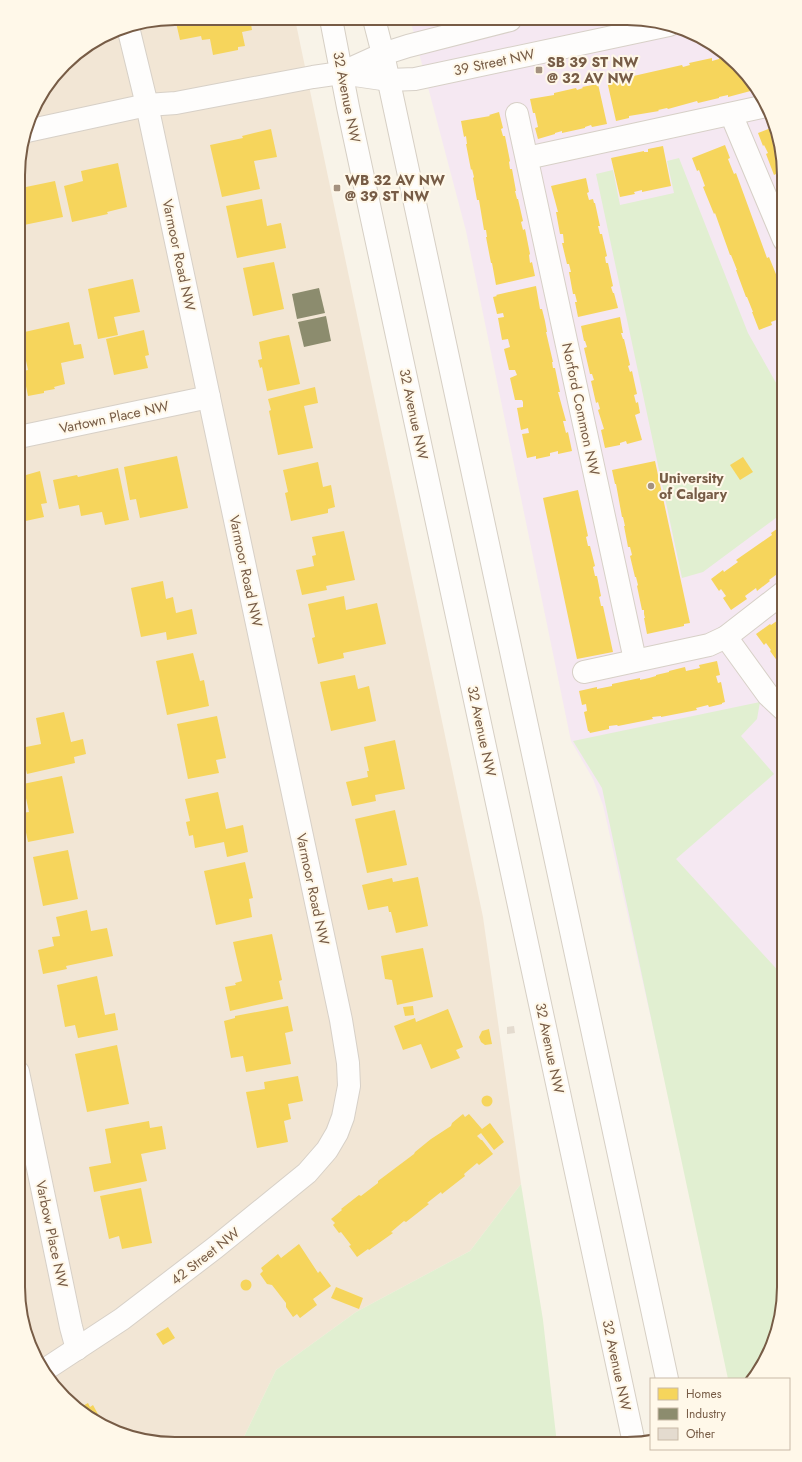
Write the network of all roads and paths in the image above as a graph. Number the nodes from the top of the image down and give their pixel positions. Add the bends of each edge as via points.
1 (332, 25) edge
2 (376, 25) edge
3 (490, 25) edge
4 (655, 28) edge
5 (129, 32) edge
6 (383, 54) junction
7 (341, 73) junction
8 (389, 80) junction
9 (147, 105) junction
10 (760, 107) edge
11 (517, 114) dead end
12 (731, 114) junction
13 (32, 130) edge
14 (527, 158) junction
15 (777, 223) edge
16 (209, 397) junction
17 (25, 436) edge
18 (777, 597) edge
19 (726, 637) junction
20 (635, 660) junction
21 (584, 672) dead end
22 (777, 703) edge
23 (25, 1106) edge
24 (344, 1117) joint
25 (77, 1349) junction
26 (48, 1367) edge
27 (667, 1378) edge
28 (633, 1437) edge

1 - 7 street, 32 Avenue NW
2 - 6 street
3 - 6 street, 39 Street NW
4 - 8 street, 39 Street NW via 415,79
5 - 9 street, Varmoor Road NW
6 - 7 street, 39 Street NW
6 - 8 street
7 - 8 street, 39 Street NW
7 - 9 street, 39 Street NW via 176,103
7 - 28 street, 32 Avenue NW
8 - 27 street
9 - 13 street, 39 Street NW
9 - 16 street, Varmoor Road NW
10 - 12 street
11 - 14 street, Norford Common NW
12 - 14 street
12 - 15 street
14 - 20 street, Norford Common NW
16 - 17 street, Vartown Place NW
16 - 24 street, Varmoor Road NW via 341,1020 349,1086
18 - 19 street
19 - 20 street via 709,645
19 - 22 street
20 - 21 street
23 - 25 street, Varbow Place NW
24 - 25 street, 42 Street NW via 327,1150 307,1173 122,1319
25 - 26 street, 42 Street NW

